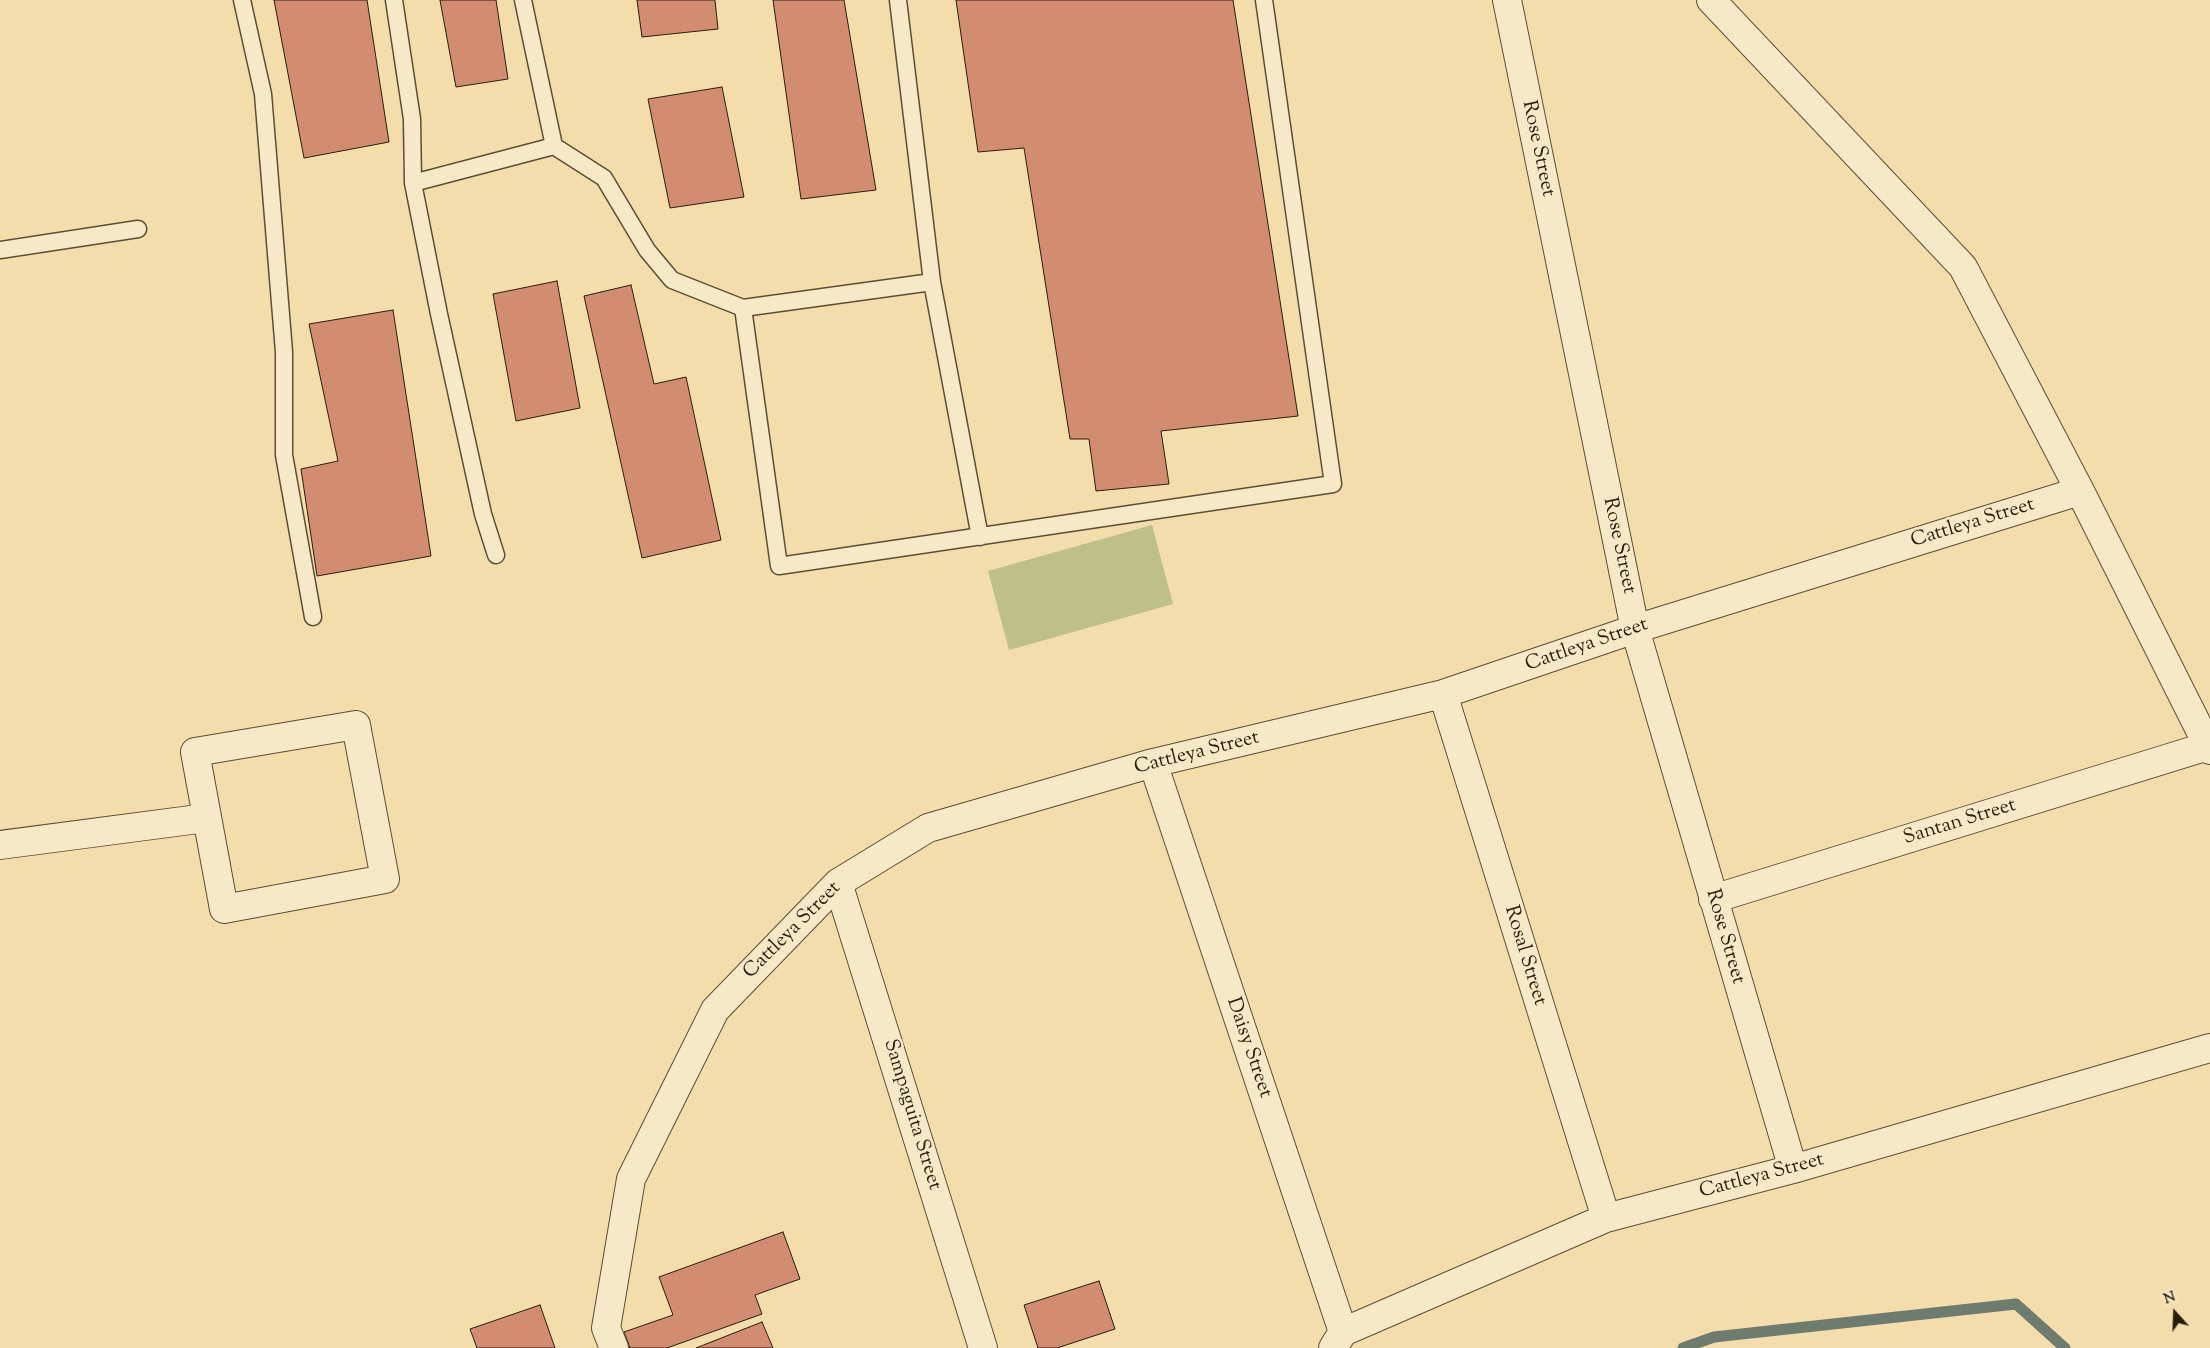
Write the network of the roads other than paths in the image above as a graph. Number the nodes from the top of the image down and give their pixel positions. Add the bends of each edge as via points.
1 (242, 0) edge
2 (394, 0) edge
3 (523, 0) edge
4 (898, 0) edge
5 (1264, 0) edge
6 (1507, 0) edge
7 (1712, 0) edge
8 (554, 146) junction
9 (413, 184) junction
10 (138, 229) dead end
11 (0, 250) edge
12 (932, 282) junction
13 (743, 308) junction
14 (2080, 491) junction
15 (980, 536) junction
16 (496, 555) dead end
17 (313, 617) dead end
18 (1635, 629) junction
19 (1443, 694) junction
20 (2209, 748) edge
21 (1153, 763) junction
22 (206, 818) junction
23 (0, 845) edge
24 (838, 883) junction
25 (1713, 899) junction
26 (2210, 1048) edge
27 (1793, 1169) junction
28 (1606, 1218) junction
29 (1338, 1340) edge
30 (614, 1348) edge
31 (983, 1348) edge

1 - 17 lane via 263,94 284,352 284,455
2 - 9 lane via 412,119
3 - 8 lane
4 - 12 lane
5 - 15 lane via 1333,484
6 - 18 street, Rose Street
7 - 14 street via 1963,267
8 - 9 lane
8 - 13 lane via 604,178 647,250 672,280
9 - 16 lane via 445,343
10 - 11 lane
12 - 13 lane
12 - 15 lane
13 - 15 lane via 779,566
14 - 18 street, Cattleya Street
14 - 20 street
18 - 19 street, Cattleya Street
18 - 25 street, Rose Street
19 - 21 street, Cattleya Street
19 - 28 street, Rosal Street
20 - 25 street, Santan Street
21 - 24 street, Cattleya Street via 928,828
21 - 29 street, Daisy Street
22 - 22 street via 224,909 384,879 356,725 195,752
22 - 23 street
24 - 30 street, Cattleya Street via 715,1010 631,1179 606,1328
24 - 31 street, Sampaguita Street
25 - 27 street, Rose Street
26 - 27 street, Cattleya Street
27 - 28 street, Cattleya Street
28 - 29 street, Cattleya Street

